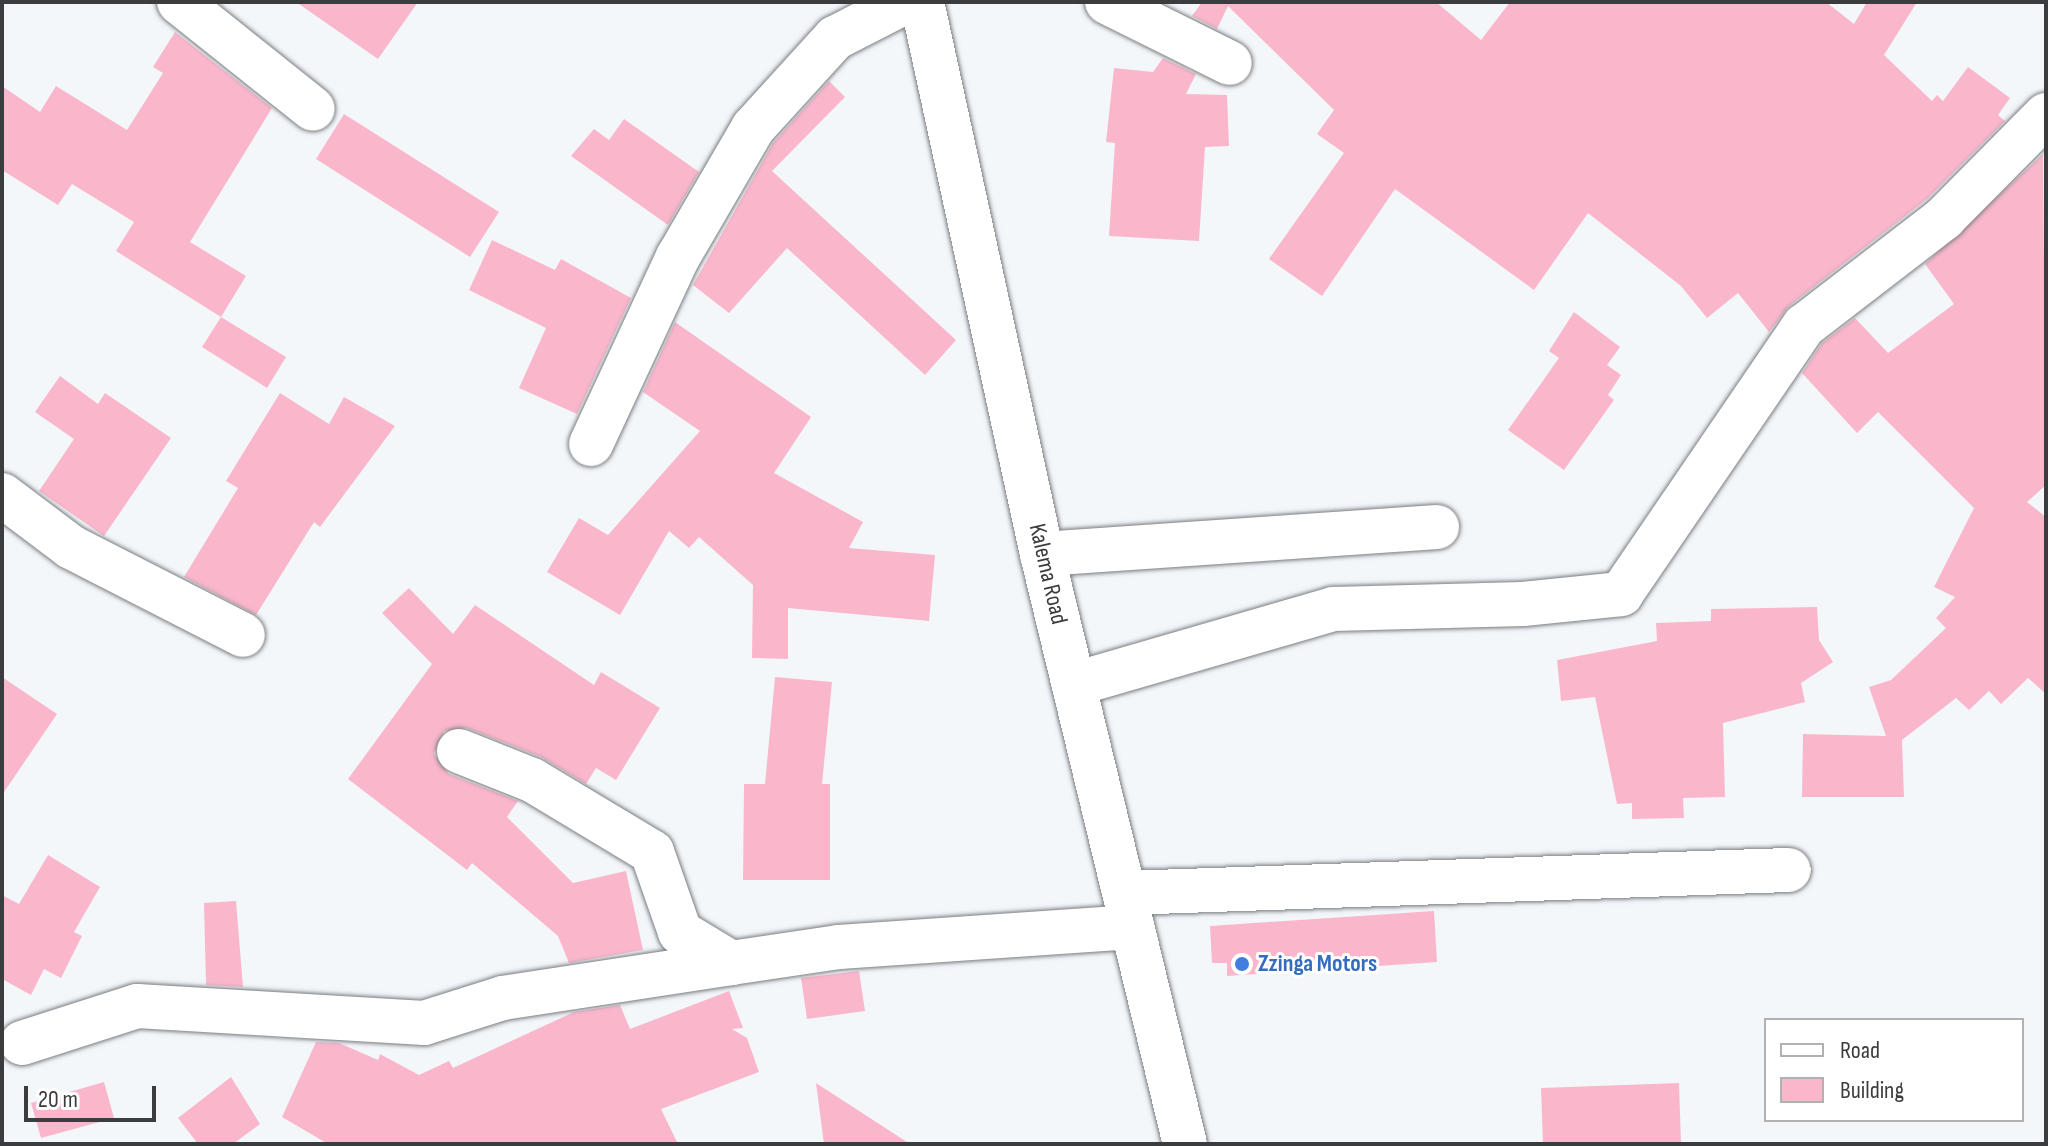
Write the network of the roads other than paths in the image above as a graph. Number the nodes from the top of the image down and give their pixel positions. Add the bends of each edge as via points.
1 (179, 2) edge
2 (905, 2) edge
3 (922, 2) edge
4 (1107, 2) edge
5 (1230, 63) dead end
6 (313, 109) dead end
7 (2046, 115) edge
8 (591, 444) dead end
9 (2, 495) edge
10 (1437, 527) dead end
11 (1042, 554) junction
12 (243, 635) dead end
13 (1075, 684) junction
14 (459, 751) dead end
15 (1789, 870) dead end
16 (1129, 910) junction
17 (731, 963) junction
18 (22, 1043) dead end
19 (1185, 1144) edge

1 - 6 street
2 - 8 street via 835,38 753,128 678,257
3 - 11 street, Kalema Road
4 - 5 street
7 - 13 street via 1944,218 1804,326 1621,594 1333,609
9 - 12 street via 71,547 120,567
10 - 11 street
11 - 13 street, Kalema Road
13 - 16 street, Kalema Road
14 - 17 street via 532,780 652,852 680,932
15 - 16 street
16 - 17 street
16 - 19 street, Kalema Road
17 - 18 street via 503,998 424,1023 137,1006

